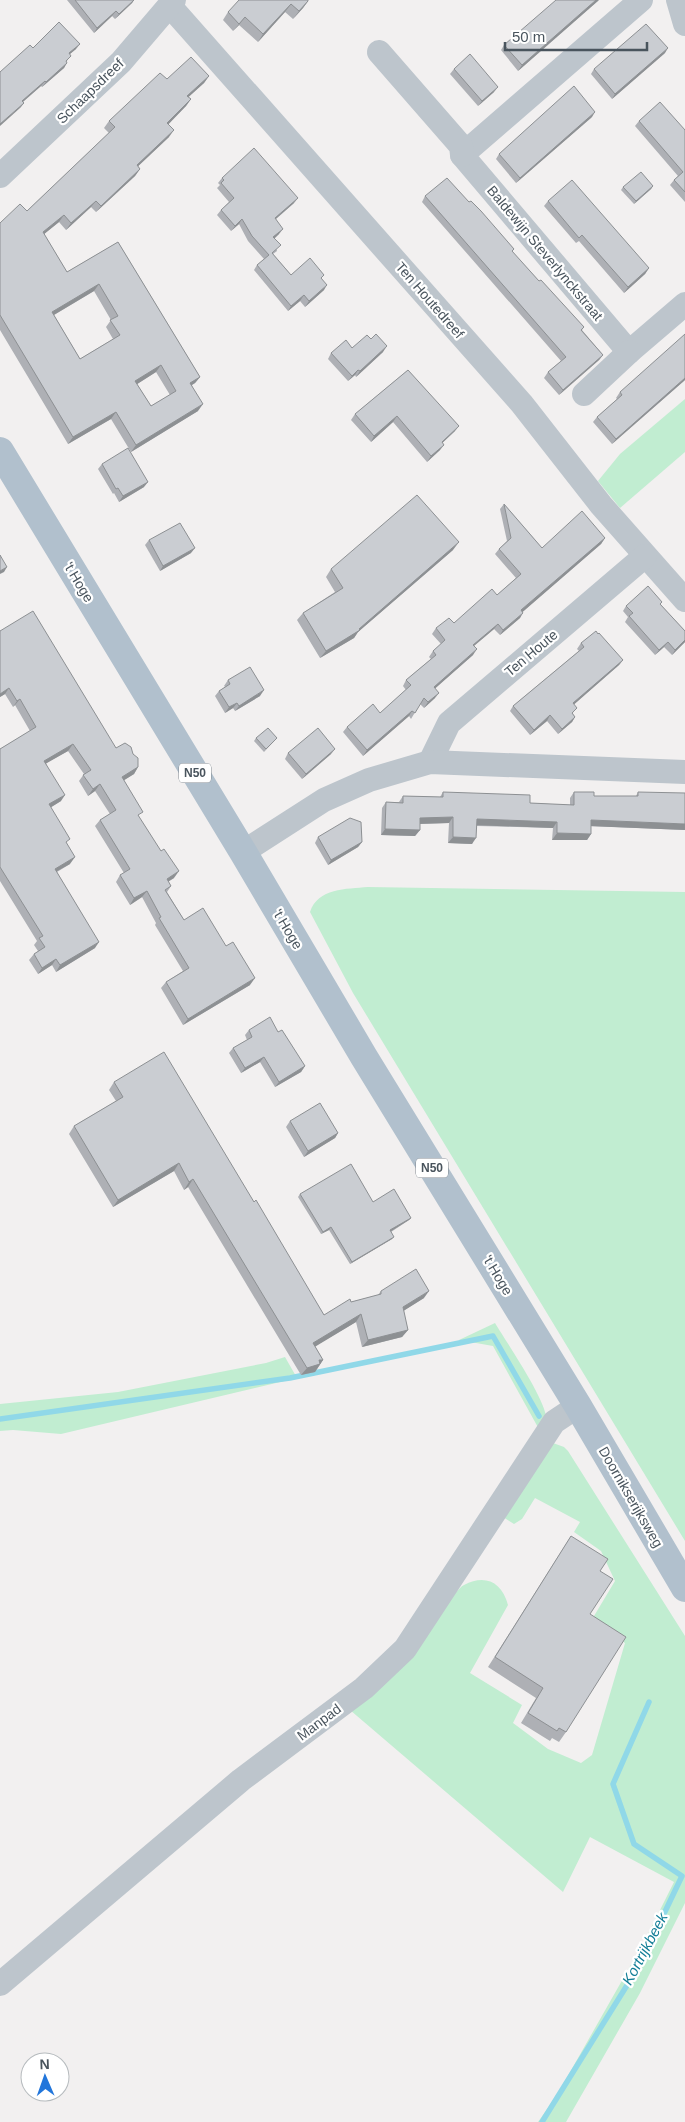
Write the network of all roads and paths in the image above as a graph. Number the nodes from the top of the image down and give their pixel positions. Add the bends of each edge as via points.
1 (641, 0) edge
2 (678, 0) edge
3 (172, 3) edge
4 (685, 24) edge
5 (378, 52) dead end
6 (462, 155) junction
7 (0, 176) edge
8 (685, 304) edge
9 (629, 352) junction
10 (584, 394) dead end
11 (0, 451) edge
12 (646, 556) junction
13 (685, 600) edge
14 (430, 762) junction
15 (685, 772) edge
16 (243, 852) junction
17 (578, 1406) junction
18 (685, 1588) edge
19 (0, 1984) edge

1 - 6 street
2 - 4 street
3 - 7 street, Schaapsdreef via 121,62
3 - 12 street, Ten Houtedreef via 522,404 601,505
5 - 6 street, Baldewijn Steverlynckstraat via 461,146
6 - 9 street, Baldewijn Steverlynckstraat
8 - 9 street
9 - 10 street
11 - 16 main road, 't Hoge / N50
12 - 13 street, Ten Houtedreef
12 - 14 street, Ten Houte via 449,723
14 - 15 street
14 - 16 street via 369,780 324,800
16 - 17 main road, 't Hoge / N50 via 369,1066
17 - 18 main road, Doornikserijksweg / N50
17 - 19 street, Manpad via 554,1422 405,1649 364,1688 241,1780

